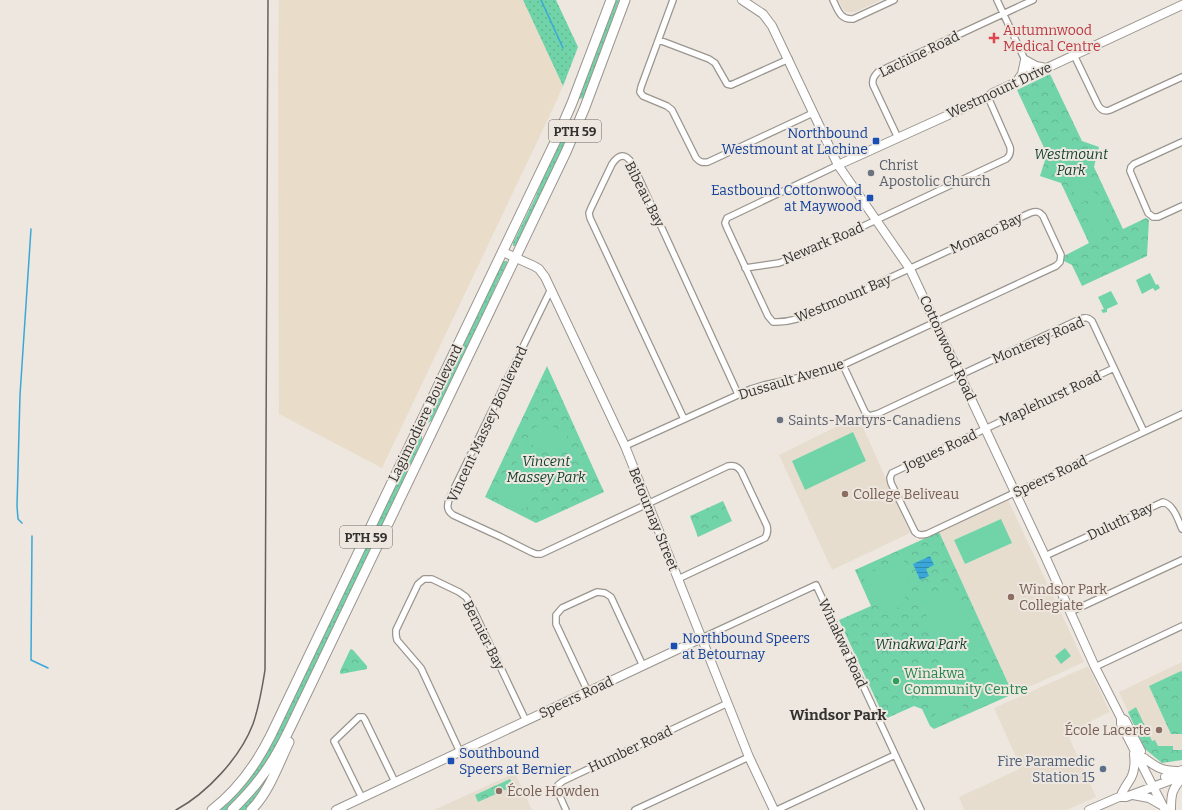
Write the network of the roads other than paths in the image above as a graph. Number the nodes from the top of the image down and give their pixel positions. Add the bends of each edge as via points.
1 (611, 0) edge
2 (625, 0) edge
3 (673, 0) edge
4 (742, 0) edge
5 (833, 0) edge
6 (894, 0) edge
7 (997, 0) edge
8 (1033, 0) edge
9 (1181, 4) edge
10 (1003, 14) junction
11 (659, 40) junction
12 (1074, 55) junction
13 (789, 59) junction
14 (1025, 60) junction
15 (1046, 68) junction
16 (1032, 75) junction
17 (1182, 77) edge
18 (1017, 82) junction
19 (988, 97) junction
20 (813, 113) junction
21 (898, 138) junction
22 (1182, 142) edge
23 (857, 157) junction
24 (838, 165) junction
25 (850, 182) junction
26 (1182, 206) edge
27 (877, 220) junction
28 (503, 252) junction
29 (515, 257) junction
30 (745, 268) junction
31 (910, 269) junction
32 (551, 289) junction
33 (936, 322) junction
34 (843, 365) junction
35 (1114, 368) junction
36 (960, 375) junction
37 (738, 394) junction
38 (1182, 414) edge
39 (684, 419) junction
40 (420, 425) junction
41 (985, 428) junction
42 (432, 431) junction
43 (1144, 432) junction
44 (625, 446) junction
45 (1015, 493) junction
46 (648, 503) junction
47 (1182, 529) edge
48 (918, 535) joint
49 (1045, 556) junction
50 (1182, 560) edge
51 (678, 579) junction
52 (816, 585) joint
53 (1070, 612) junction
54 (1182, 626) edge
55 (702, 638) junction
56 (643, 666) junction
57 (1095, 667) junction
58 (588, 692) junction
59 (305, 697) junction
60 (728, 703) junction
61 (1121, 718) junction
62 (526, 721) junction
63 (1134, 749) junction
64 (460, 752) junction
65 (895, 755) junction
66 (749, 757) junction
67 (1144, 758) junction
68 (1181, 774) edge
69 (395, 782) junction
70 (1154, 784) junction
71 (1121, 795) junction
72 (1133, 795) junction
73 (262, 797) junction
74 (362, 798) junction
75 (1168, 809) edge
76 (212, 810) edge
77 (232, 810) edge
78 (251, 810) edge
79 (260, 810) edge
80 (336, 810) edge
81 (566, 810) edge
82 (635, 810) edge
83 (776, 810) edge
84 (921, 810) edge
85 (1089, 810) edge

1 - 28 main road, Lagimodiere Boulevard / PTH 59 via 572,103
2 - 29 main road, Lagimodiere Boulevard / PTH 59 via 569,146
3 - 11 street
4 - 13 street, Cottonwood Road via 762,14 772,26
5 - 6 street via 842,17 847,20
7 - 10 street
8 - 10 street
9 - 12 street, Westmount Drive
10 - 14 street
10 - 21 street, Lachine Road via 874,75 873,85
11 - 13 street via 709,59 718,67 727,84 731,85
11 - 20 street via 640,92 642,96 672,110 699,162 708,162
12 - 15 street, Westmount Drive
12 - 17 street via 1102,110 1110,110
13 - 20 street, Cottonwood Road
14 - 15 street
14 - 16 street
14 - 18 street
15 - 16 street, Westmount Drive
16 - 18 street, Westmount Drive
18 - 19 street, Westmount Drive
19 - 21 street, Westmount Drive
19 - 27 street, Newark Road via 1010,147 1009,157
20 - 24 street, Cottonwood Road
21 - 23 street, Westmount Drive
22 - 26 street via 1134,164 1130,172 1148,213 1154,217
23 - 24 street, Westmount Drive
23 - 25 street via 851,164
24 - 25 street, Cottonwood Road
24 - 30 street, Westmount Bay via 727,218 725,223
25 - 27 street, Cottonwood Road
27 - 30 street, Newark Road via 788,260
27 - 31 street, Cottonwood Road
28 - 29 street, Betournay Street
28 - 40 main road, Lagimodiere Boulevard / PTH 59
29 - 32 street, Betournay Street via 539,270
29 - 42 main road, Lagimodiere Boulevard / PTH 59
30 - 31 street, Westmount Bay via 773,322 801,318 818,312
31 - 33 street, Cottonwood Road
31 - 33 street, Monaco Bay via 1035,211 1043,216 1062,258 1059,264
32 - 44 street, Betournay Street
32 - 46 street, Vincent Massey Boulevard via 450,497 449,512 531,552 541,554
33 - 34 street, Dussault Avenue
33 - 36 street, Cottonwood Road
34 - 36 street via 869,416
34 - 37 street, Dussault Avenue
35 - 36 street, Monterey Road via 1092,321 1084,317
35 - 41 street, Maplehurst Road
35 - 43 street, Monterey Road
36 - 41 street, Cottonwood Road
37 - 39 street, Dussault Avenue
37 - 39 street, Bibeau Bay via 632,163 625,156 620,156 612,164 591,208 590,218
38 - 43 street, Speers Road
39 - 44 street, Dussault Avenue
40 - 42 main road
40 - 76 main road, Lagimodiere Boulevard / PTH 59 via 264,750 249,773
41 - 45 street, Cottonwood Road
41 - 48 street, Jogues Road via 892,473 891,483 913,530
42 - 59 main road, Lagimodiere Boulevard / PTH 59
43 - 45 street, Speers Road
44 - 46 street, Betournay Street
45 - 48 street, Speers Road via 927,534
45 - 49 street, Cottonwood Road
46 - 51 street, Betournay Street
46 - 51 street via 733,465 741,470 767,526 765,538
47 - 49 street, Duluth Bay via 1172,507 1163,502
49 - 53 street, Cottonwood Road
50 - 53 street
51 - 55 street, Betournay Street
52 - 55 street, Speers Road
52 - 65 street, Winakwa Road
53 - 57 street, Cottonwood Road
54 - 57 street
55 - 56 street, Speers Road
55 - 60 street, Betournay Street
56 - 58 street, Speers Road
56 - 58 street via 611,597 597,592 562,608 556,615 556,624
57 - 61 street, Cottonwood Road
58 - 62 street, Speers Road
59 - 73 main road via 300,716
59 - 77 main road, Lagimodiere Boulevard / PTH 59 via 260,780
60 - 66 street, Betournay Street
60 - 81 street, Humber Road via 563,781 558,785 558,792
61 - 63 street, Cottonwood Road via 1121,724
61 - 67 street, Cottonwood Road via 1126,720
62 - 64 street, Speers Road
62 - 64 street, Bernier Bay via 466,597 432,579 424,578 418,584 396,630 397,640 421,668
63 - 70 street, Cottonwood Road
63 - 71 street via 1134,771
64 - 69 street, Speers Road
65 - 83 street
65 - 84 street, Winakwa Road
66 - 82 street
66 - 83 street, Betournay Street
67 - 68 street via 1156,767
67 - 70 street, Cottonwood Road
68 - 70 street
68 - 75 street via 1174,787
69 - 74 street, Speers Road
69 - 74 street via 365,720 359,717 334,741
70 - 71 street
70 - 72 street
70 - 75 street, Cottonwood Road
71 - 72 street
71 - 85 street
72 - 75 street via 1149,798
73 - 78 main road
73 - 79 main road
74 - 80 street, Speers Road

